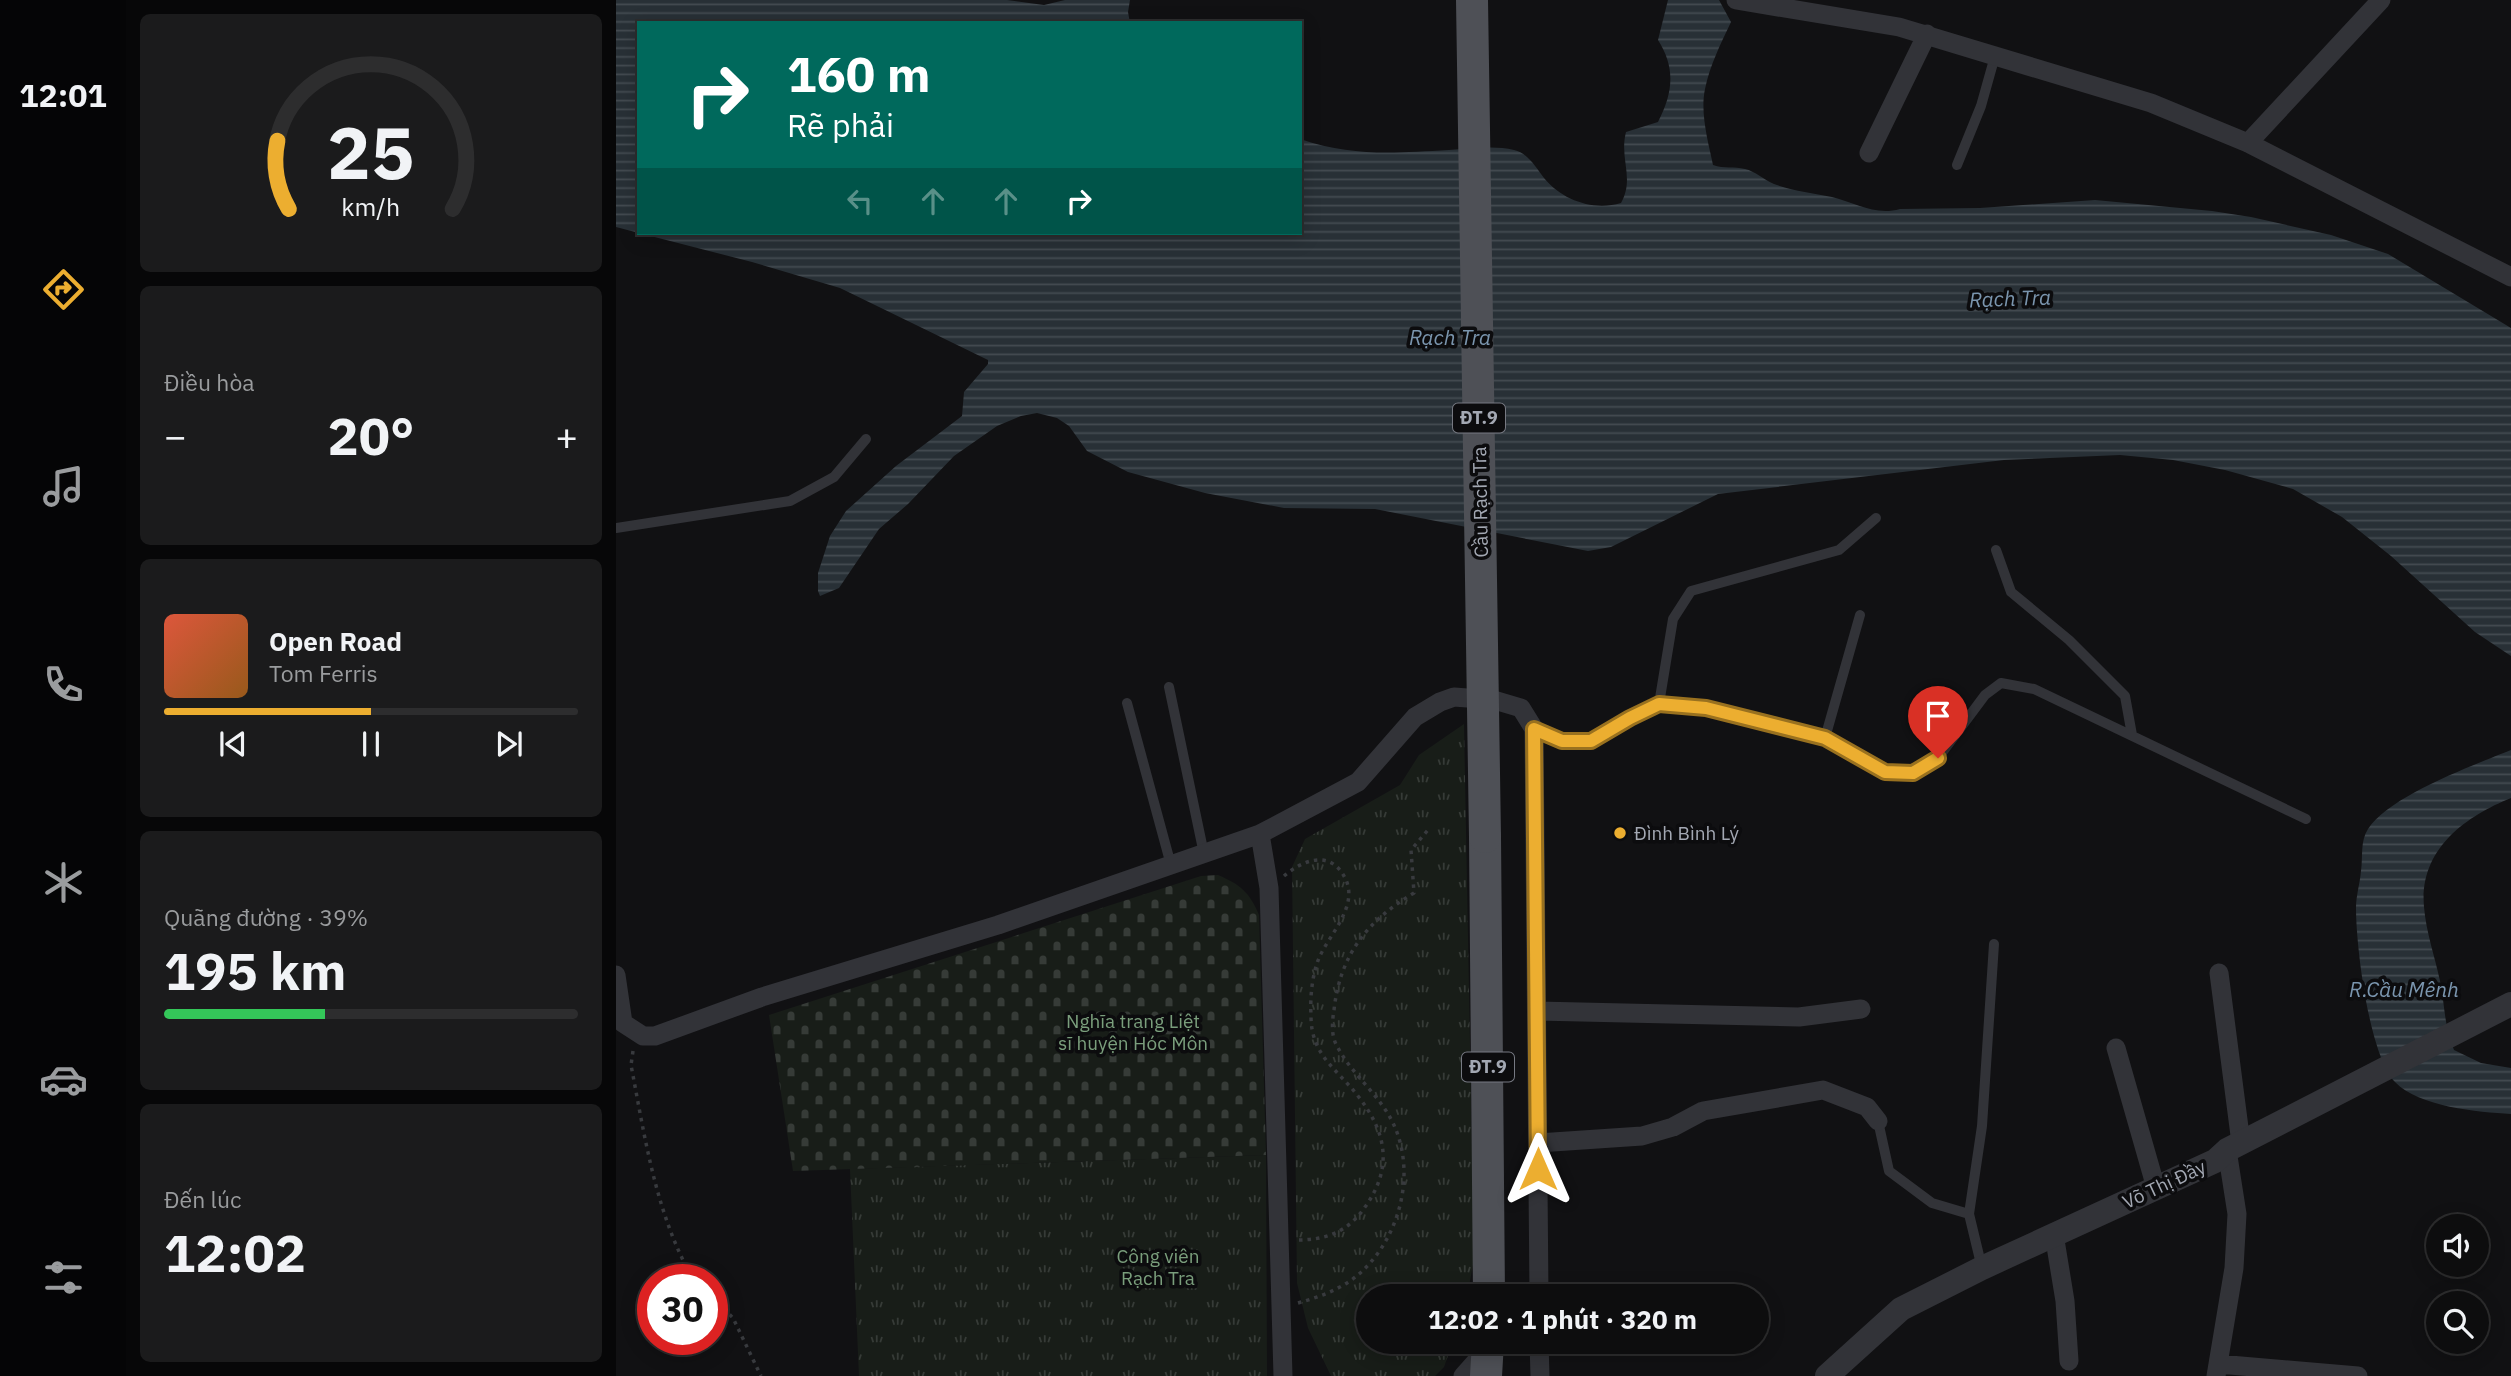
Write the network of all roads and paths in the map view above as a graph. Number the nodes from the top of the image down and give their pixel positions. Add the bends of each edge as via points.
1 (1472, 0) edge
2 (2381, 0) edge
3 (1740, 1) edge
4 (1927, 34) junction
5 (1994, 56) junction
6 (2248, 143) junction
7 (1869, 153) dead end
8 (1957, 165) dead end
9 (2511, 276) edge
10 (866, 439) dead end
11 (1876, 518) dead end
12 (616, 528) edge
13 (1996, 550) dead end
14 (1860, 615) dead end
15 (1169, 687) dead end
16 (1128, 703) dead end
17 (1659, 704) junction
18 (1534, 729) junction
19 (2133, 735) junction
20 (1825, 738) junction
21 (2306, 819) dead end
22 (1428, 830) dead end
23 (1260, 834) junction
24 (1204, 853) junction
25 (1171, 865) junction
26 (1269, 888) junction
27 (1994, 944) dead end
28 (2220, 973) dead end
29 (616, 975) edge
30 (2511, 1004) edge
31 (1861, 1009) dead end
32 (1537, 1011) junction
33 (635, 1032) junction
34 (2116, 1048) dead end
35 (1878, 1121) joint
36 (1538, 1143) junction
37 (2234, 1146) junction
38 (2156, 1188) junction
39 (1969, 1214) junction
40 (2054, 1234) junction
41 (1279, 1236) junction
42 (684, 1264) edge
43 (1982, 1268) junction
44 (1489, 1284) edge
45 (1539, 1284) edge
46 (1282, 1306) junction
47 (728, 1313) edge
48 (1539, 1354) edge
49 (1487, 1355) edge
50 (1283, 1356) junction
51 (2069, 1361) dead end
52 (2217, 1370) edge
53 (761, 1376) edge
54 (1283, 1376) edge
55 (1299, 1376) edge
56 (1463, 1376) edge
57 (1540, 1376) edge
58 (1828, 1376) edge
59 (2358, 1376) edge

1 - 44 main road, Cầu Rạch Tra / ĐT.9, bridge
2 - 6 street
3 - 4 street
4 - 5 street
4 - 7 street
5 - 6 street via 2151,103
5 - 8 lane via 1982,106
6 - 9 street
10 - 12 lane via 834,477 790,501
11 - 17 lane via 1839,550 1691,591 1673,619
13 - 19 lane via 2011,592 2069,640 2125,696
14 - 20 lane
15 - 24 lane
16 - 25 lane
17 - 18 lane via 1591,741 1562,741
17 - 20 lane via 1706,708
18 - 23 street via 1521,708 1512,705 1454,697 1440,702 1415,717 1358,782
18 - 32 street
19 - 20 lane via 2034,689 2001,683 1985,695 1938,758 1913,773 1885,772
19 - 21 lane
22 - 46 path via 1411,850 1414,893 1383,914 1350,953 1339,979 1332,1022 1335,1043 1345,1060 1394,1126 1404,1169 1399,1213 1376,1255 1359,1274 1319,1297
23 - 24 street
23 - 26 street
24 - 25 street
25 - 33 street via 655,1036
26 - 41 street
26 - 41 path via 1299,863 1316,859 1330,863 1346,881 1346,910 1319,959 1310,1017 1319,1052 1378,1127 1384,1170 1376,1193 1360,1215 1337,1234 1317,1240
27 - 39 lane via 1982,1126
28 - 37 street
29 - 33 street via 623,1023
30 - 37 street, Võ Thị Đầy
31 - 32 street via 1798,1017
32 - 36 street
33 - 42 path via 631,1065 651,1167
34 - 38 street
35 - 36 street via 1867,1107 1823,1090 1703,1111 1642,1136
35 - 39 lane via 1889,1171 1932,1203
36 - 45 street
37 - 38 street, Võ Thị Đầy via 2215,1161
37 - 52 street via 2234,1268
38 - 40 street, Võ Thị Đầy
39 - 43 lane
40 - 43 street, Võ Thị Đầy
40 - 51 street
41 - 46 street
43 - 58 street, Võ Thị Đầy via 1901,1310
46 - 50 street
47 - 53 path
48 - 57 street
49 - 56 street
50 - 54 street
50 - 55 street
52 - 59 street

